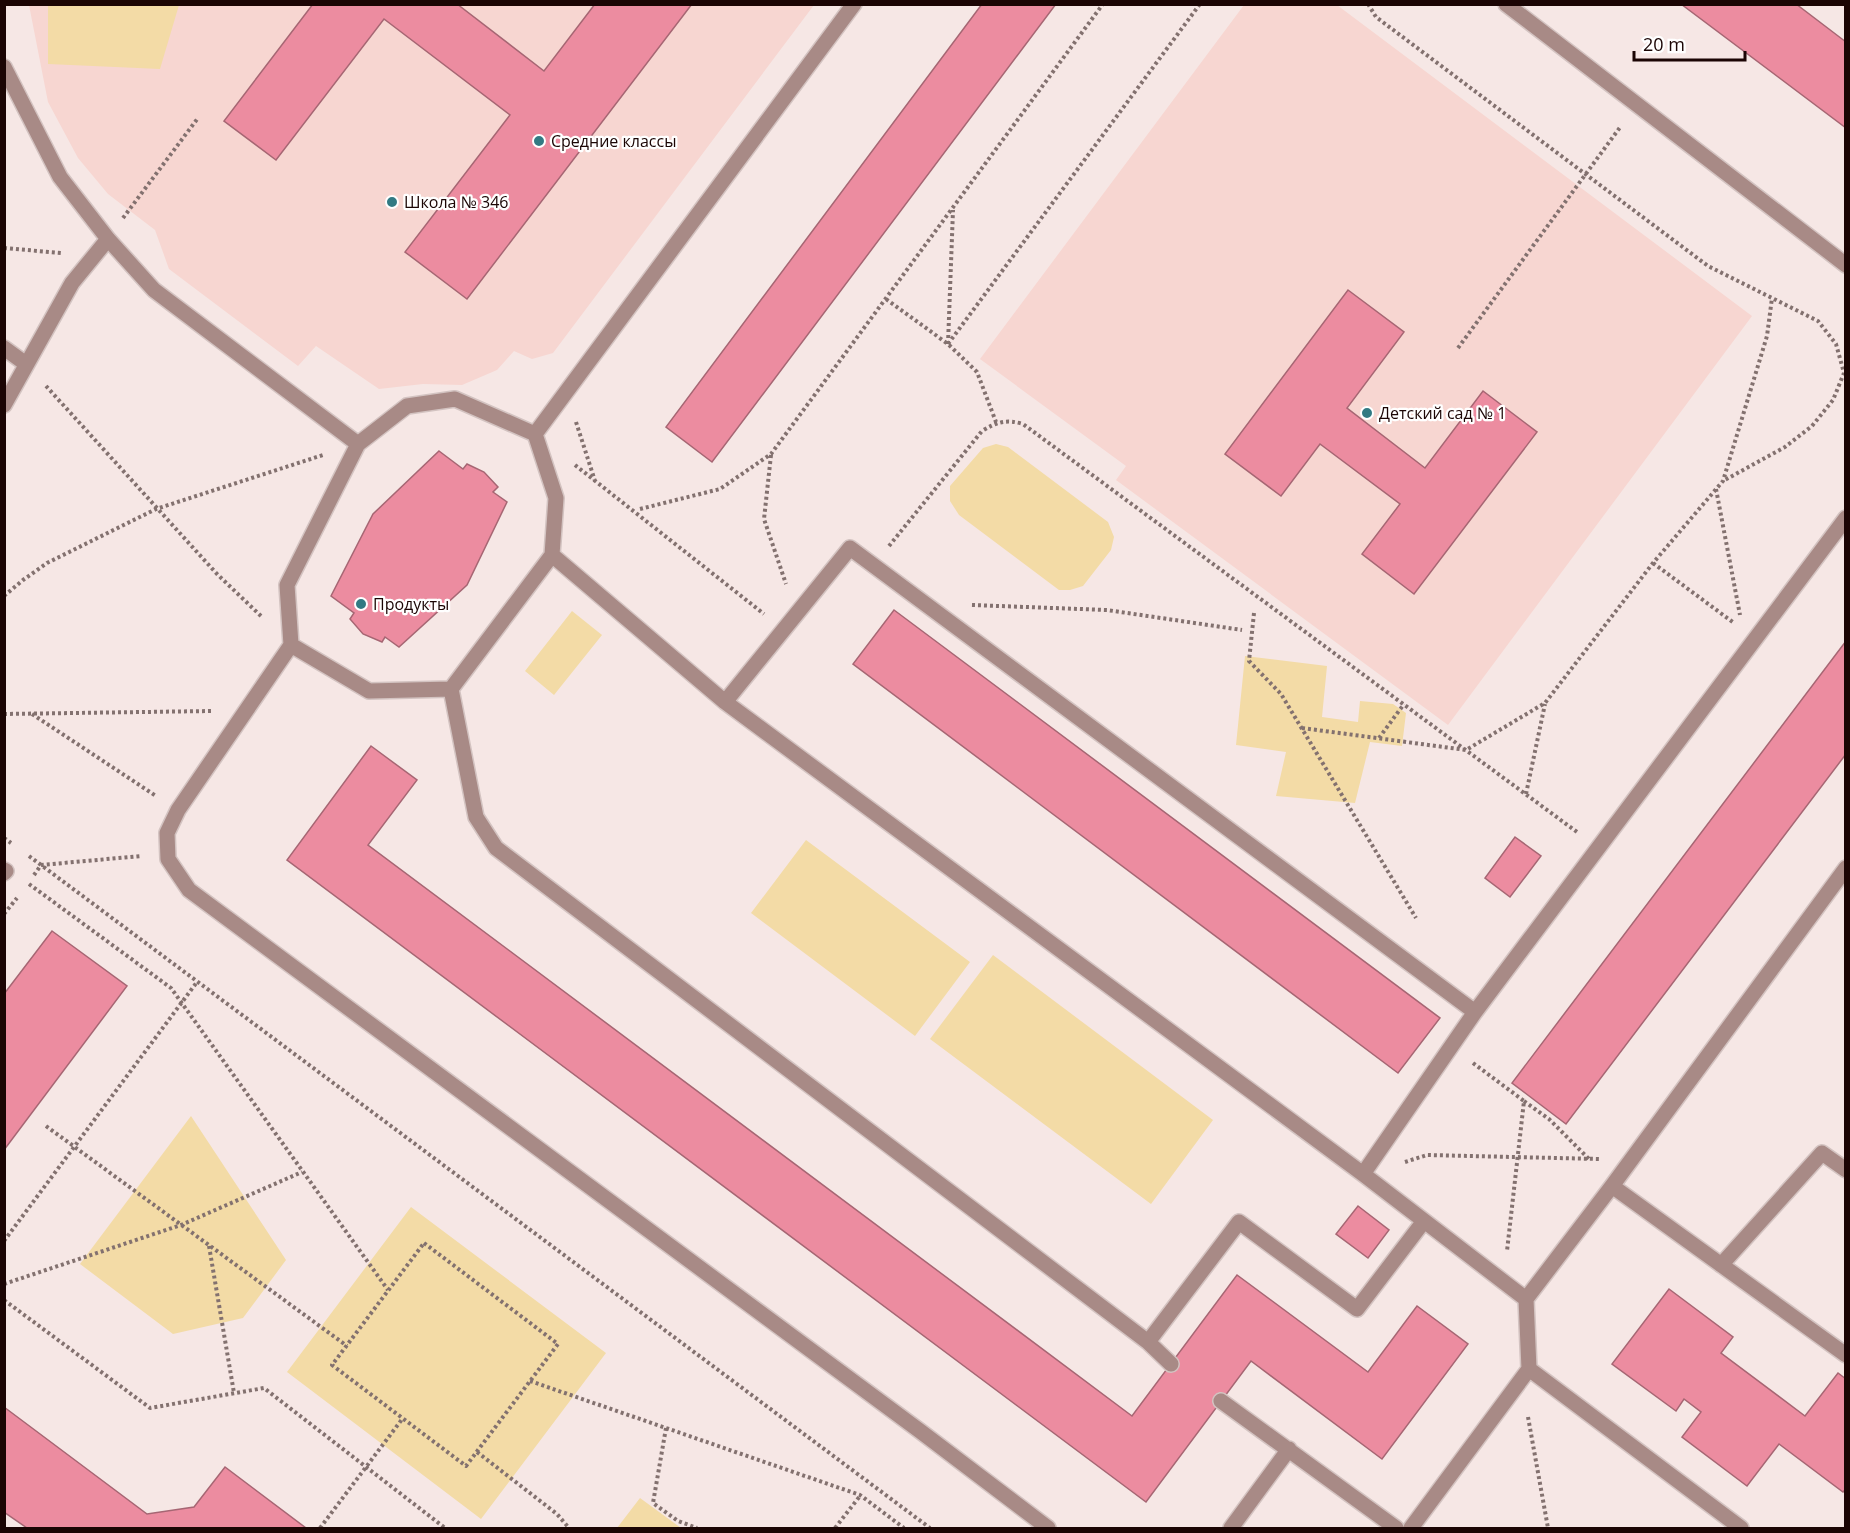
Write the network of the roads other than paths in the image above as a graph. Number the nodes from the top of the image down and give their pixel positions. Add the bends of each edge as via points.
1 (854, 4) edge
2 (1506, 4) edge
3 (4, 67) edge
4 (108, 239) junction
5 (1845, 265) edge
6 (4, 348) edge
7 (26, 364) junction
8 (4, 405) edge
9 (535, 434) junction
10 (358, 444) junction
11 (1845, 518) edge
12 (552, 555) junction
13 (291, 645) junction
14 (451, 689) junction
15 (725, 702) junction
16 (1844, 875) edge
17 (1475, 1012) junction
18 (1845, 1170) edge
19 (1363, 1174) junction
20 (1612, 1186) junction
21 (1424, 1221) junction
22 (1721, 1265) junction
23 (1526, 1299) junction
24 (1148, 1342) junction
25 (1845, 1355) edge
26 (1171, 1364) dead end
27 (1529, 1369) junction
28 (1221, 1401) dead end
29 (1289, 1449) junction
30 (1048, 1528) edge
31 (1231, 1528) edge
32 (1396, 1528) edge
33 (1411, 1528) edge
34 (1741, 1528) edge

1 - 9 lane
2 - 5 lane
3 - 4 lane via 60,177
4 - 7 lane via 72,283
4 - 10 lane via 154,290
6 - 7 lane
7 - 8 lane
9 - 10 lane via 455,399 407,406
9 - 12 lane via 556,498
10 - 13 lane via 286,585
11 - 17 lane via 1748,635 1598,848
12 - 14 lane
12 - 15 lane
13 - 14 lane via 369,691
13 - 30 lane via 178,810 167,833 168,859 189,890
14 - 24 lane via 476,818 496,848
15 - 17 lane via 850,548
15 - 19 lane
16 - 20 lane
17 - 19 lane
18 - 22 lane via 1822,1153
19 - 21 lane
20 - 22 lane
20 - 23 lane
21 - 23 lane
21 - 24 lane via 1357,1309 1239,1222
22 - 25 lane
23 - 27 lane
24 - 26 lane
27 - 33 lane
27 - 34 lane
28 - 29 lane
29 - 31 lane
29 - 32 lane

